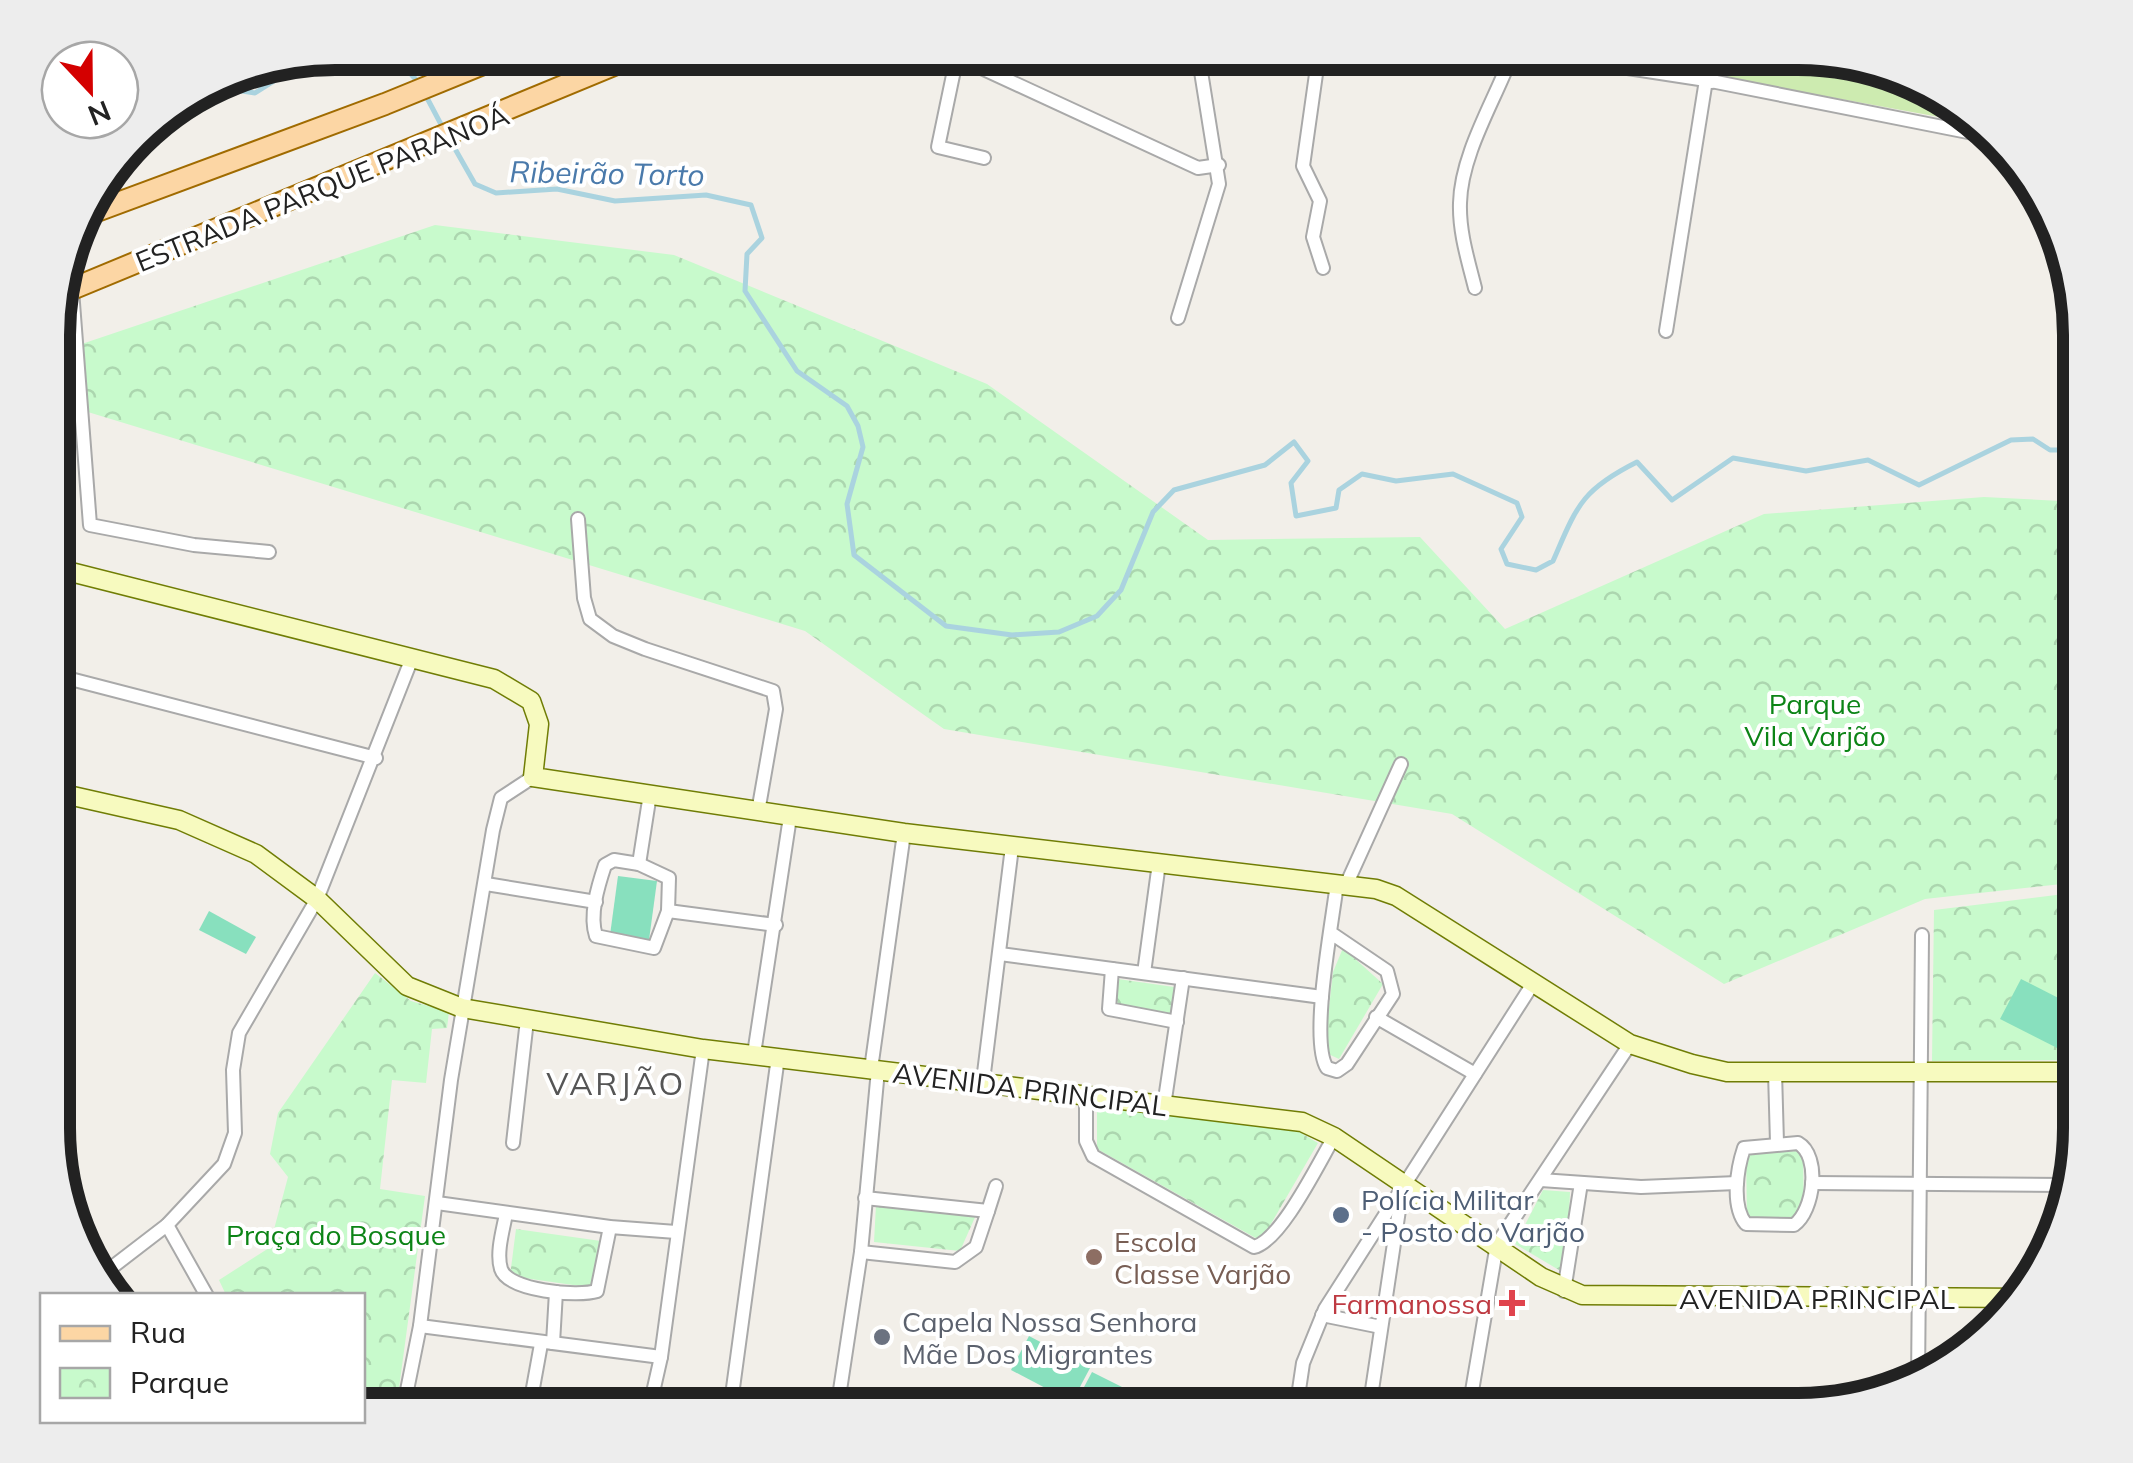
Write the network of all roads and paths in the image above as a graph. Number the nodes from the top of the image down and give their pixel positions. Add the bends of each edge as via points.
1 (470, 70) edge
2 (601, 70) edge
3 (950, 70) edge
4 (1001, 70) edge
5 (1201, 71) edge
6 (1316, 71) edge
7 (1506, 71) edge
8 (1644, 71) edge
9 (1711, 71) edge
10 (1709, 81) junction
11 (1968, 132) edge
12 (984, 158) dead end
13 (1218, 164) junction
14 (103, 208) edge
15 (1324, 268) dead end
16 (1475, 288) dead end
17 (74, 289) edge
18 (1178, 318) dead end
19 (1666, 331) dead end
20 (70, 347) edge
21 (578, 518) dead end
22 (269, 552) dead end
23 (70, 573) edge
24 (412, 658) junction
25 (70, 679) edge
26 (376, 758) junction
27 (1401, 764) dead end
28 (533, 777) junction
29 (650, 794) junction
30 (71, 796) edge
31 (758, 812) junction
32 (790, 817) junction
33 (904, 832) junction
34 (1012, 847) junction
35 (1159, 863) junction
36 (639, 864) junction
37 (1339, 883) junction
38 (486, 884) junction
39 (317, 899) junction
40 (596, 902) junction
41 (668, 911) junction
42 (776, 925) junction
43 (1331, 933) junction
44 (1922, 935) dead end
45 (1000, 954) junction
46 (1112, 969) junction
47 (1144, 972) junction
48 (1183, 978) junction
49 (1532, 985) junction
50 (1322, 997) junction
51 (462, 1008) junction
52 (1376, 1017) junction
53 (527, 1020) junction
54 (1177, 1022) junction
55 (1630, 1044) junction
56 (703, 1049) junction
57 (754, 1054) junction
58 (778, 1056) junction
59 (874, 1070) junction
60 (1775, 1072) junction
61 (1922, 1072) junction
62 (2062, 1072) edge
63 (1475, 1074) junction
64 (983, 1081) junction
65 (1086, 1095) junction
66 (1164, 1106) junction
67 (1334, 1137) junction
68 (1777, 1143) junction
69 (513, 1144) dead end
70 (1540, 1180) junction
71 (1581, 1183) junction
72 (1738, 1183) junction
73 (1812, 1183) junction
74 (1403, 1184) junction
75 (1920, 1184) junction
76 (2056, 1185) edge
77 (996, 1186) dead end
78 (865, 1198) junction
79 (437, 1203) junction
80 (988, 1211) junction
81 (506, 1214) junction
82 (167, 1225) junction
83 (610, 1228) junction
84 (676, 1232) junction
85 (1496, 1244) junction
86 (861, 1252) junction
87 (110, 1269) edge
88 (1564, 1290) junction
89 (556, 1292) junction
90 (205, 1293) edge
91 (1920, 1298) junction
92 (2001, 1298) edge
93 (1322, 1315) junction
94 (420, 1326) junction
95 (1381, 1327) junction
96 (547, 1343) junction
97 (660, 1357) junction
98 (1918, 1364) edge
99 (407, 1392) edge
100 (534, 1392) edge
101 (653, 1392) edge
102 (732, 1392) edge
103 (840, 1392) edge
104 (1299, 1393) edge
105 (1371, 1393) edge
106 (1473, 1393) edge

1 - 14 main road, ESTRADA PARQUE PARANOÁ
2 - 17 main road, ESTRADA PARQUE PARANOÁ
3 - 12 street via 938,147
4 - 13 street via 1198,168
5 - 13 street
6 - 15 street via 1302,166 1320,201 1314,237
7 - 16 street via 1462,188 1463,241
8 - 10 street
9 - 10 street
10 - 11 street
10 - 19 street
13 - 18 street via 1219,184
20 - 22 street via 90,525
21 - 31 street via 590,618 645,649 773,691 776,709
23 - 24 street
24 - 26 street
24 - 28 street via 494,679 531,700 539,724
25 - 26 street
26 - 39 street
27 - 37 street
28 - 29 street
28 - 38 street via 500,798
29 - 31 street
29 - 36 street
30 - 39 street, AVENIDA PRINCIPAL via 206,830 256,854
31 - 32 street
32 - 33 street
32 - 42 street
33 - 34 street
33 - 59 street
34 - 35 street
34 - 45 street
35 - 37 street
35 - 47 street
36 - 40 street via 605,865
36 - 41 street via 669,878
37 - 43 street
37 - 49 street via 1396,896
38 - 40 street
38 - 51 street
39 - 51 street, AVENIDA PRINCIPAL via 406,986
39 - 82 street via 239,1033 232,1146 206,1186
40 - 41 street via 596,936 654,948
41 - 42 street
42 - 57 street
43 - 50 street
43 - 52 street via 1387,970 1393,994
44 - 61 street
45 - 46 street
45 - 64 street
46 - 47 street
46 - 54 street via 1110,1009
47 - 48 street
48 - 50 street
48 - 54 street
49 - 55 street
49 - 63 street
50 - 52 street via 1321,1054 1327,1068 1347,1064
51 - 53 street, AVENIDA PRINCIPAL
51 - 79 street
52 - 63 street
53 - 56 street, AVENIDA PRINCIPAL
53 - 69 street
54 - 66 street
55 - 60 street via 1727,1072
55 - 70 street
56 - 57 street, AVENIDA PRINCIPAL
56 - 84 street
57 - 58 street, AVENIDA PRINCIPAL
58 - 59 street, AVENIDA PRINCIPAL
58 - 102 street
59 - 64 street, AVENIDA PRINCIPAL
59 - 78 street
60 - 61 street
60 - 68 street
61 - 62 street
61 - 75 street
63 - 74 street
64 - 65 street, AVENIDA PRINCIPAL
65 - 66 street, AVENIDA PRINCIPAL
65 - 67 street via 1086,1141 1093,1156 1254,1247 1279,1227
66 - 67 street, AVENIDA PRINCIPAL via 1302,1122
67 - 74 street, AVENIDA PRINCIPAL
68 - 72 street via 1744,1148
68 - 73 street via 1806,1148
70 - 71 street
70 - 85 street
71 - 72 street
71 - 88 street
72 - 73 street via 1741,1220 1754,1227 1797,1224
73 - 75 street
74 - 85 street, AVENIDA PRINCIPAL
74 - 93 street
74 - 95 street
75 - 76 street
75 - 91 street
77 - 80 street
78 - 80 street
78 - 86 street
79 - 81 street
79 - 94 street
80 - 86 street via 976,1246 955,1262
81 - 83 street
81 - 89 street via 503,1275
82 - 87 street
82 - 90 street
83 - 84 street
83 - 89 street via 597,1291
84 - 97 street
85 - 88 street, AVENIDA PRINCIPAL
85 - 106 street
86 - 103 street
88 - 91 street, AVENIDA PRINCIPAL via 1650,1297
89 - 96 street
91 - 92 street, AVENIDA PRINCIPAL
91 - 98 street
93 - 95 street
93 - 104 street
94 - 96 street
94 - 99 street
95 - 105 street
96 - 97 street
96 - 100 street
97 - 101 street

